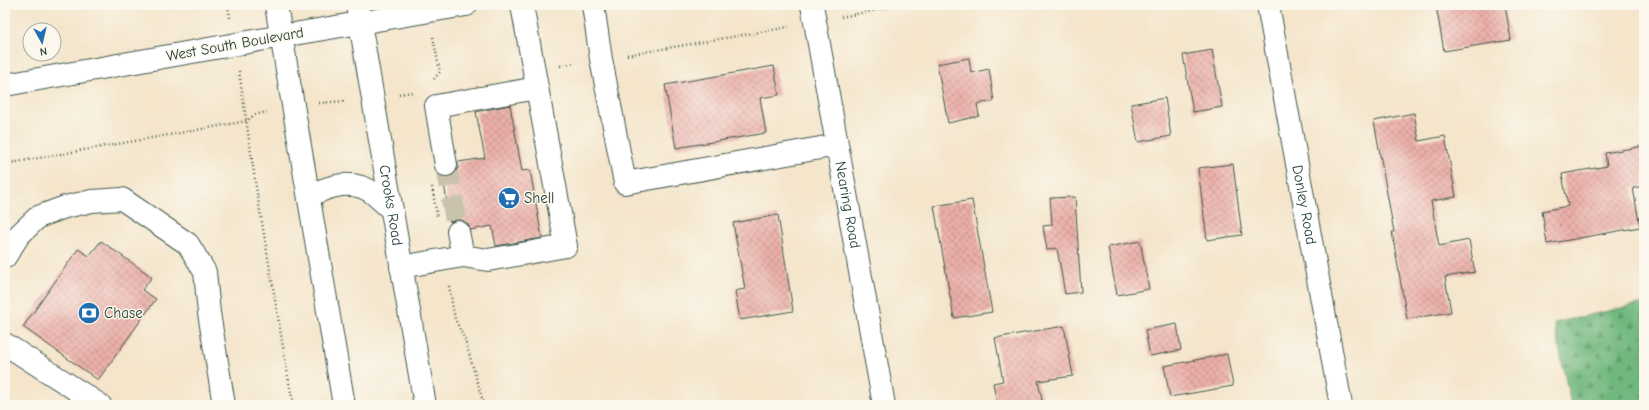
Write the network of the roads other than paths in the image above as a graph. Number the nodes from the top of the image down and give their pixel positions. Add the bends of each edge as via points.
1 (276, 5) edge
2 (466, 5) edge
3 (522, 5) edge
4 (593, 5) edge
5 (812, 5) edge
6 (1268, 5) edge
7 (359, 14) edge
8 (282, 36) junction
9 (5, 85) edge
10 (537, 88) junction
11 (837, 145) junction
12 (446, 165) tunnel mouth
13 (310, 196) junction
14 (392, 210) junction
15 (458, 232) tunnel mouth
16 (463, 256) junction
17 (5, 257) edge
18 (402, 267) junction
19 (5, 344) edge
20 (100, 405) edge
21 (224, 405) edge
22 (344, 405) edge
23 (425, 405) edge
24 (884, 405) edge
25 (1341, 405) edge

1 - 8 street
2 - 7 street, West South Boulevard
3 - 10 street
4 - 11 street via 625,183
5 - 11 street, Nearing Road
6 - 25 street, Donley Road
7 - 8 street, West South Boulevard
7 - 14 street, Crooks Road
8 - 9 street, West South Boulevard
8 - 13 street
10 - 12 street via 436,106
10 - 16 street via 566,246 488,260
11 - 24 street, Nearing Road
13 - 14 street via 324,188 339,184 358,186 371,192
13 - 22 street
14 - 18 street, Crooks Road
15 - 16 street
16 - 18 street
17 - 21 street via 19,235 38,217 64,207 92,201 122,199 188,244 206,272 209,313
18 - 23 street, Crooks Road
19 - 20 street

